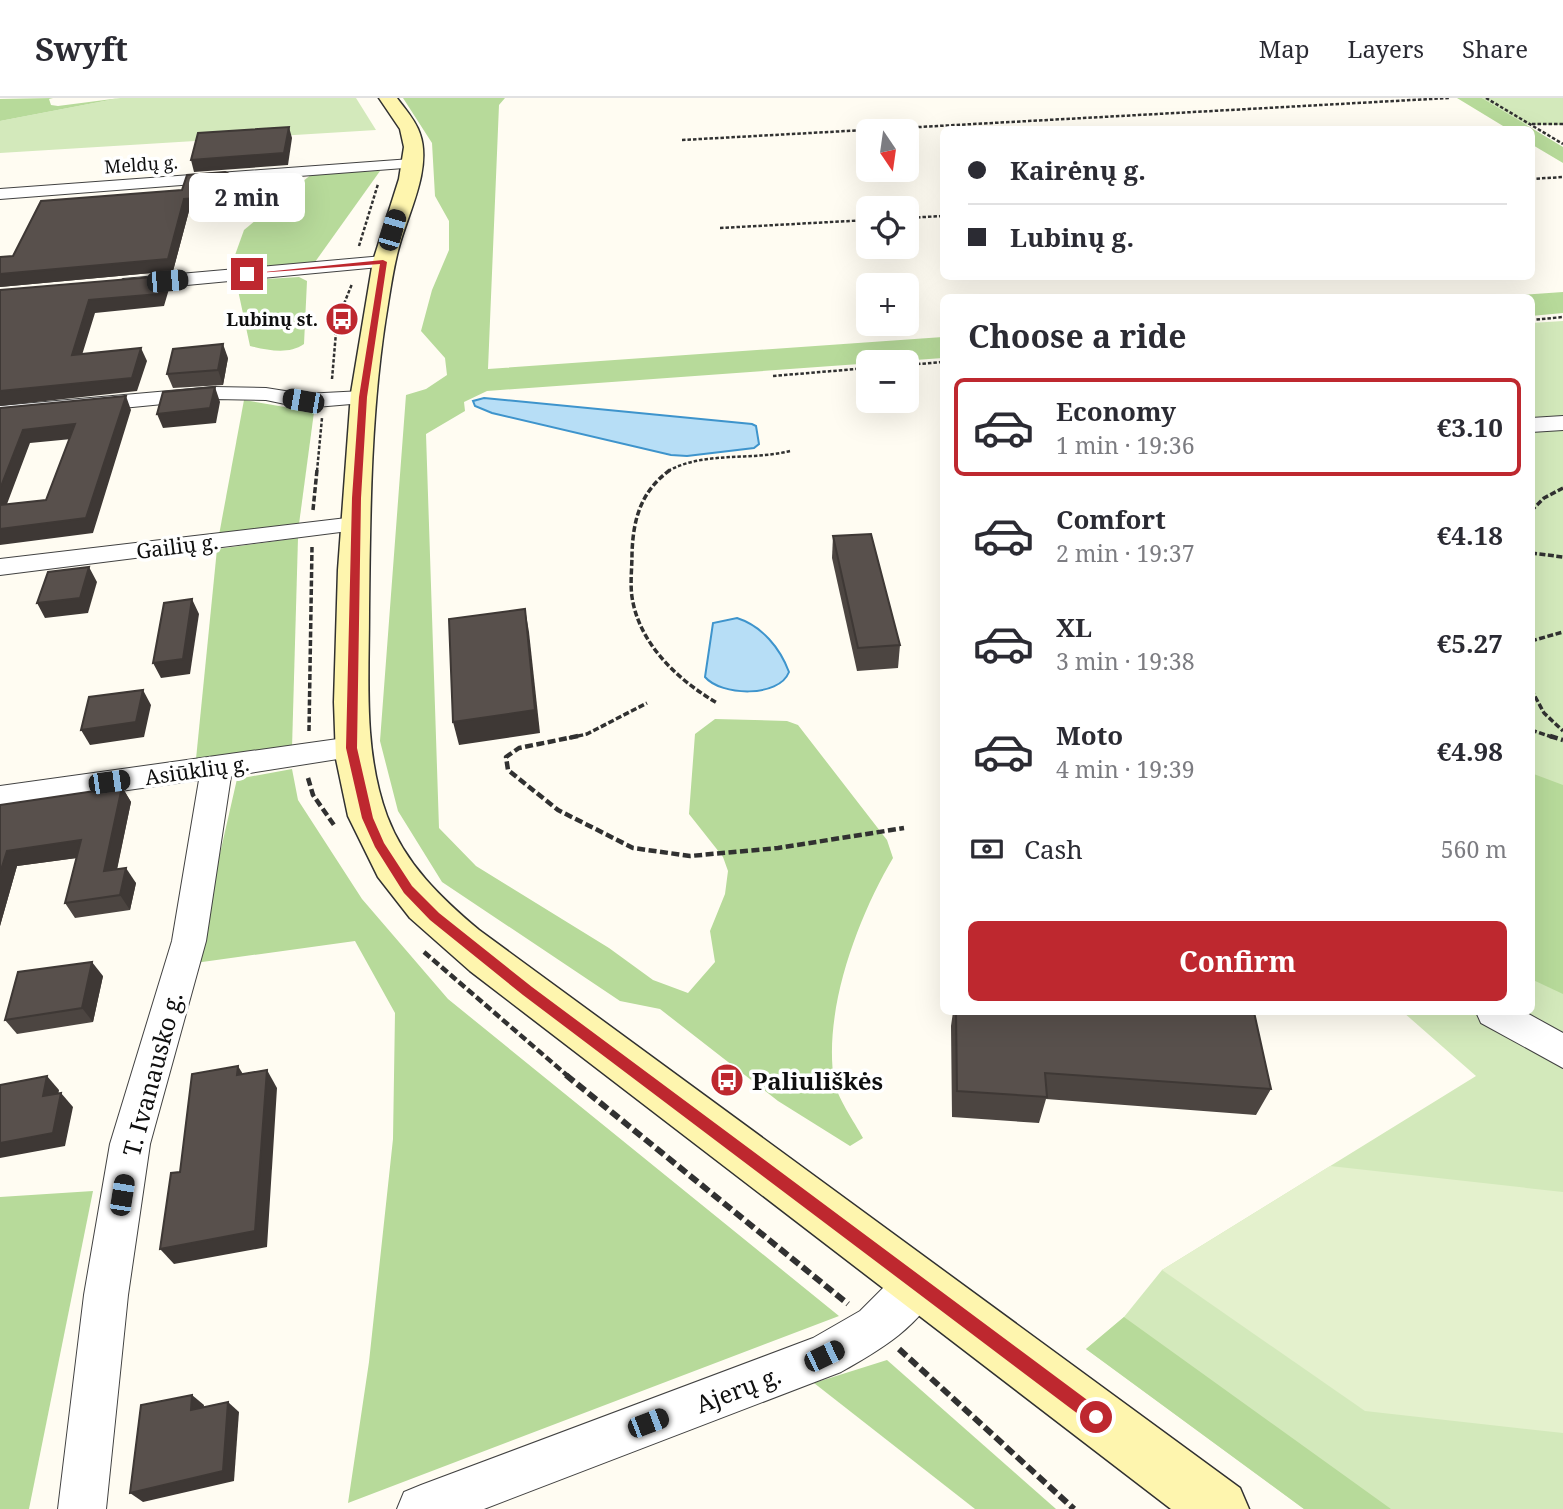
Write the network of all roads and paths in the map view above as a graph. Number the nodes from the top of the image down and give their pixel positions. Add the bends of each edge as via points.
1 (388, 98) edge
2 (1449, 98) edge
3 (1486, 98) edge
4 (1530, 124) junction
5 (1563, 124) edge
6 (1533, 126) edge
7 (1535, 127) edge
8 (682, 140) dead end
9 (1563, 144) edge
10 (397, 165) junction
11 (1563, 177) edge
12 (1535, 179) edge
13 (0, 194) edge
14 (940, 216) edge
15 (919, 217) edge
16 (856, 221) edge
17 (720, 228) dead end
18 (369, 263) junction
19 (102, 287) edge
20 (1563, 317) edge
21 (1535, 320) edge
22 (940, 362) edge
23 (919, 364) edge
24 (856, 369) edge
25 (774, 376) dead end
26 (344, 399) junction
27 (0, 413) edge
28 (1563, 423) edge
29 (1535, 425) edge
30 (790, 451) dead end
31 (1563, 488) edge
32 (1535, 507) edge
33 (355, 524) junction
34 (312, 529) junction
35 (1535, 554) edge
36 (1563, 557) edge
37 (0, 567) edge
38 (1563, 632) edge
39 (1535, 640) edge
40 (1535, 696) edge
41 (717, 702) dead end
42 (647, 703) dead end
43 (1535, 731) edge
44 (1563, 731) edge
45 (1563, 740) edge
46 (352, 748) junction
47 (309, 755) junction
48 (217, 767) junction
49 (0, 797) edge
50 (904, 828) dead end
51 (342, 837) dead end
52 (421, 949) dead end
53 (1499, 1015) edge
54 (1563, 1052) edge
55 (919, 1282) junction
56 (876, 1327) junction
57 (82, 1509) edge
58 (421, 1509) edge
59 (1074, 1509) edge
60 (1219, 1509) edge

1 - 10 main road via 410,131 414,153
2 - 8 path
3 - 4 path
4 - 5 path
4 - 6 path
7 - 9 path
10 - 13 street, Meldų g.
10 - 18 main road
10 - 18 path
11 - 12 path
14 - 15 path
16 - 17 path
18 - 19 street
18 - 26 main road
18 - 26 path via 341,303 335,323 335,368
20 - 21 path
22 - 23 path
24 - 25 path
26 - 27 street via 238,392
26 - 33 main road
26 - 34 path
28 - 29 street
30 - 41 path via 772,457 690,462 656,480 639,507 632,536 632,600 648,636 677,678
31 - 32 path
33 - 34 street, Gailių g.
33 - 46 main road
34 - 37 street, Gailių g.
34 - 47 path
35 - 36 path
38 - 39 path
40 - 44 path
42 - 50 path via 587,734 519,748 506,757 508,771 558,810 633,848 690,856
43 - 45 path
46 - 47 street, Asiūklių g.
46 - 55 main road via 358,787 379,844 408,889 434,916 527,991
47 - 48 street, Asiūklių g.
47 - 51 path via 313,794
48 - 49 street, Asiūklių g.
48 - 57 street, T. Ivanausko g. via 189,941 131,1144 106,1295
52 - 56 path via 545,1058
53 - 54 street
55 - 56 street, Ajerų g.
55 - 60 main road
56 - 58 street, Ajerų g. via 824,1356
56 - 59 path

